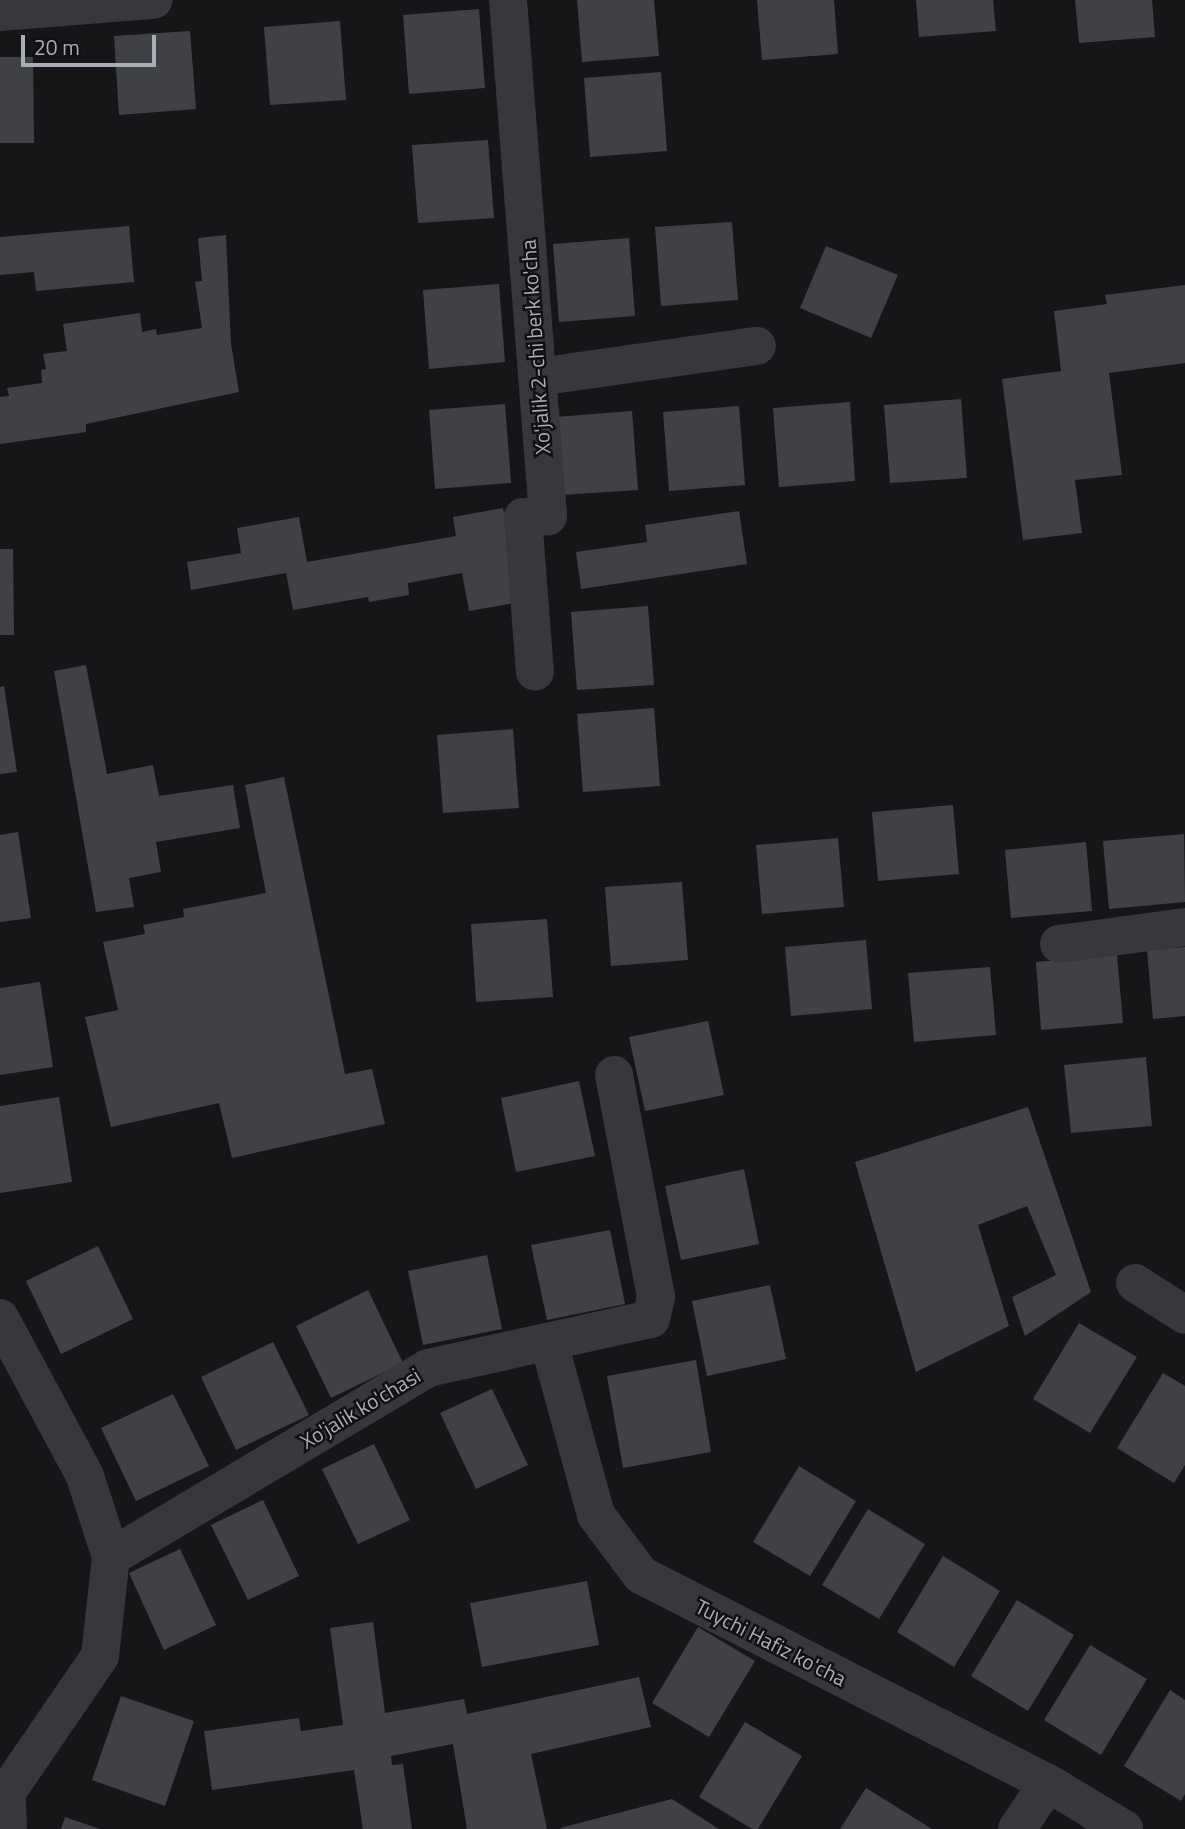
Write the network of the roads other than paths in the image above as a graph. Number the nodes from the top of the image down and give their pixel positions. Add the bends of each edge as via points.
1 (154, 0) edge
2 (508, 0) edge
3 (0, 12) edge
4 (757, 346) dead end
5 (538, 377) junction
6 (535, 672) dead end
7 (1185, 927) edge
8 (1059, 944) dead end
9 (614, 1075) dead end
10 (1135, 1283) dead end
11 (1185, 1315) edge
12 (0, 1318) edge
13 (549, 1343) junction
14 (111, 1557) junction
15 (1048, 1783) junction
16 (8, 1829) edge
17 (1017, 1829) edge
18 (1124, 1829) edge

1 - 3 street
2 - 5 street, Xo'jalik 2-chi berk ko'cha
4 - 5 street
5 - 6 street, Xo'jalik 2-chi berk ko'cha via 548,516 523,517
7 - 8 street
9 - 13 street, Xo'jalik ko'chasi via 656,1297 651,1319
10 - 11 street
12 - 14 street via 85,1476
13 - 14 street, Xo'jalik ko'chasi via 428,1368
13 - 15 street, Tuychi Hafiz ko'cha via 596,1514 641,1575
14 - 16 street via 100,1656 7,1792
15 - 17 street
15 - 18 street, Tuychi Hafiz ko'cha

